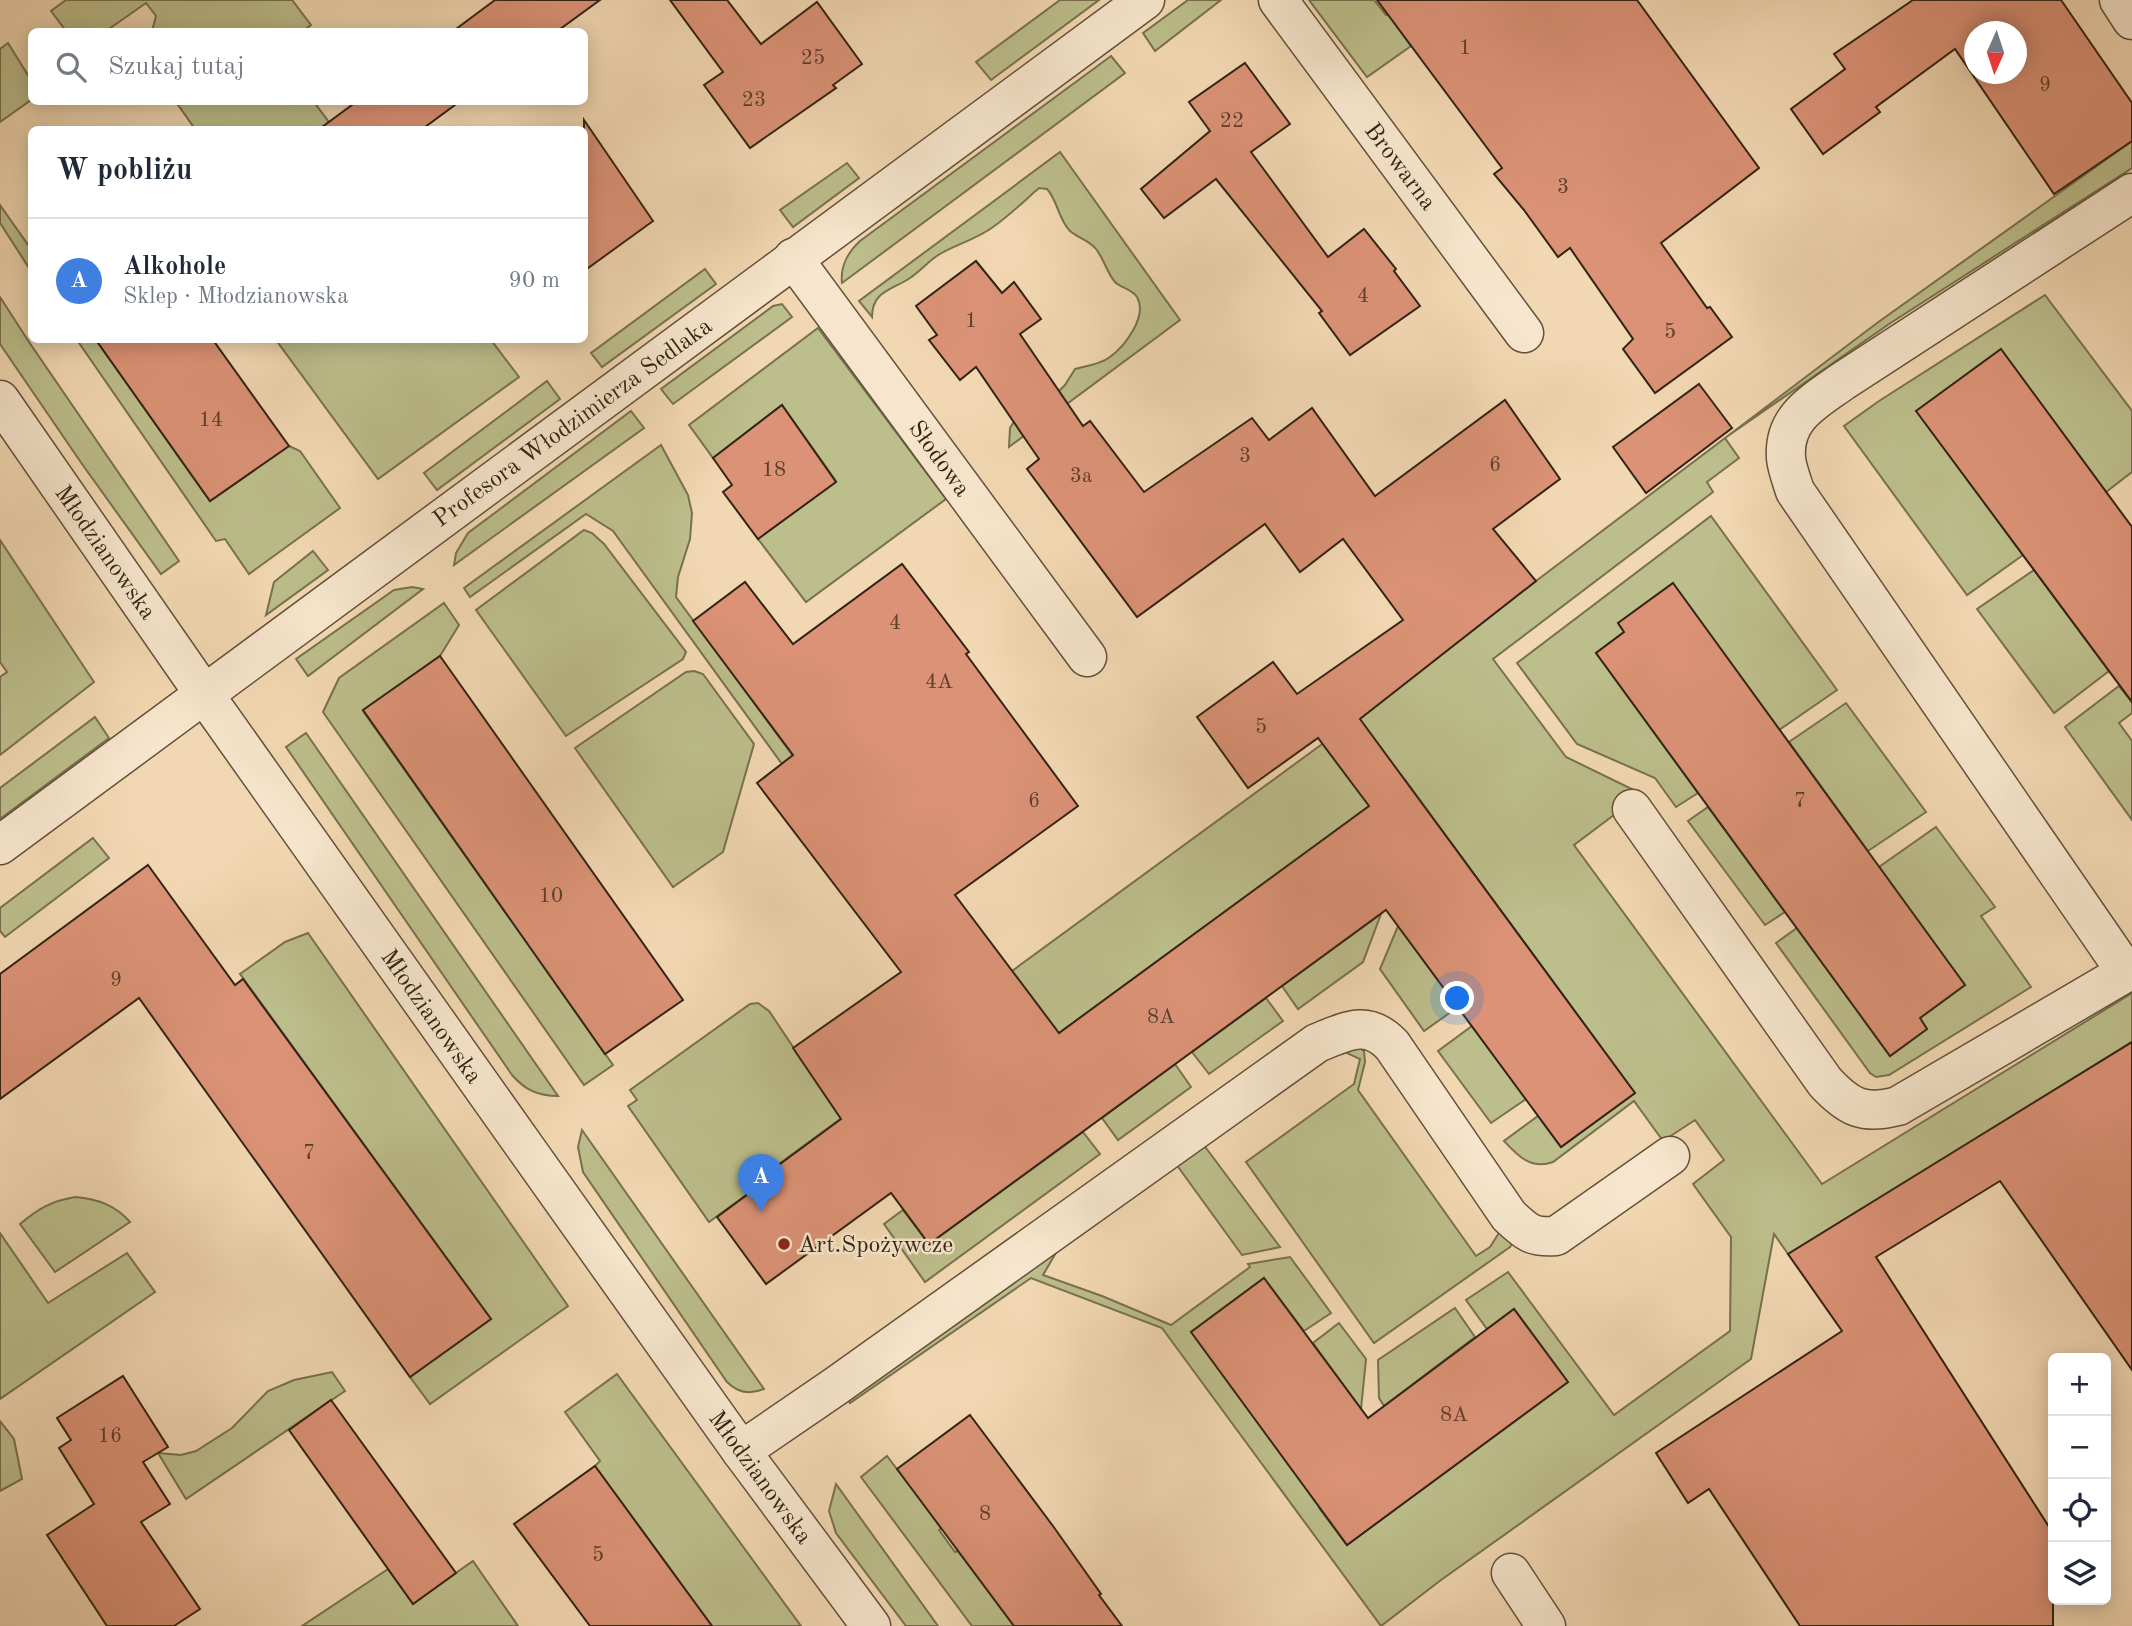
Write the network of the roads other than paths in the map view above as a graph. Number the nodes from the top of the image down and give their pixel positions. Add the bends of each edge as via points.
1 (1145, 0) edge
2 (1278, 0) edge
3 (2119, 0) edge
4 (2132, 20) edge
5 (2132, 193) edge
6 (793, 258) junction
7 (1524, 332) dead end
8 (0, 400) edge
9 (1087, 657) dead end
10 (204, 694) junction
11 (1632, 809) dead end
12 (0, 845) edge
13 (2129, 970) edge
14 (1670, 1156) dead end
15 (741, 1451) junction
16 (1511, 1573) dead end
17 (871, 1626) edge
18 (1546, 1626) edge

1 - 6 street, Profesora Włodzimierza Sedlaka
2 - 7 street, Browarna
3 - 4 street
5 - 13 street via 1802,411 1793,422 1786,458 1794,491
6 - 9 street, Słodowa
6 - 10 street, Profesora Włodzimierza Sedlaka
8 - 10 street, Młodzianowska
10 - 12 street, Profesora Włodzimierza Sedlaka
10 - 15 street, Młodzianowska
11 - 13 street via 1825,1082 1855,1107 1876,1112 1898,1106
14 - 15 street via 1556,1236 1539,1237 1509,1216 1392,1045 1381,1033 1355,1029 1317,1043
15 - 17 street, Młodzianowska
16 - 18 street

